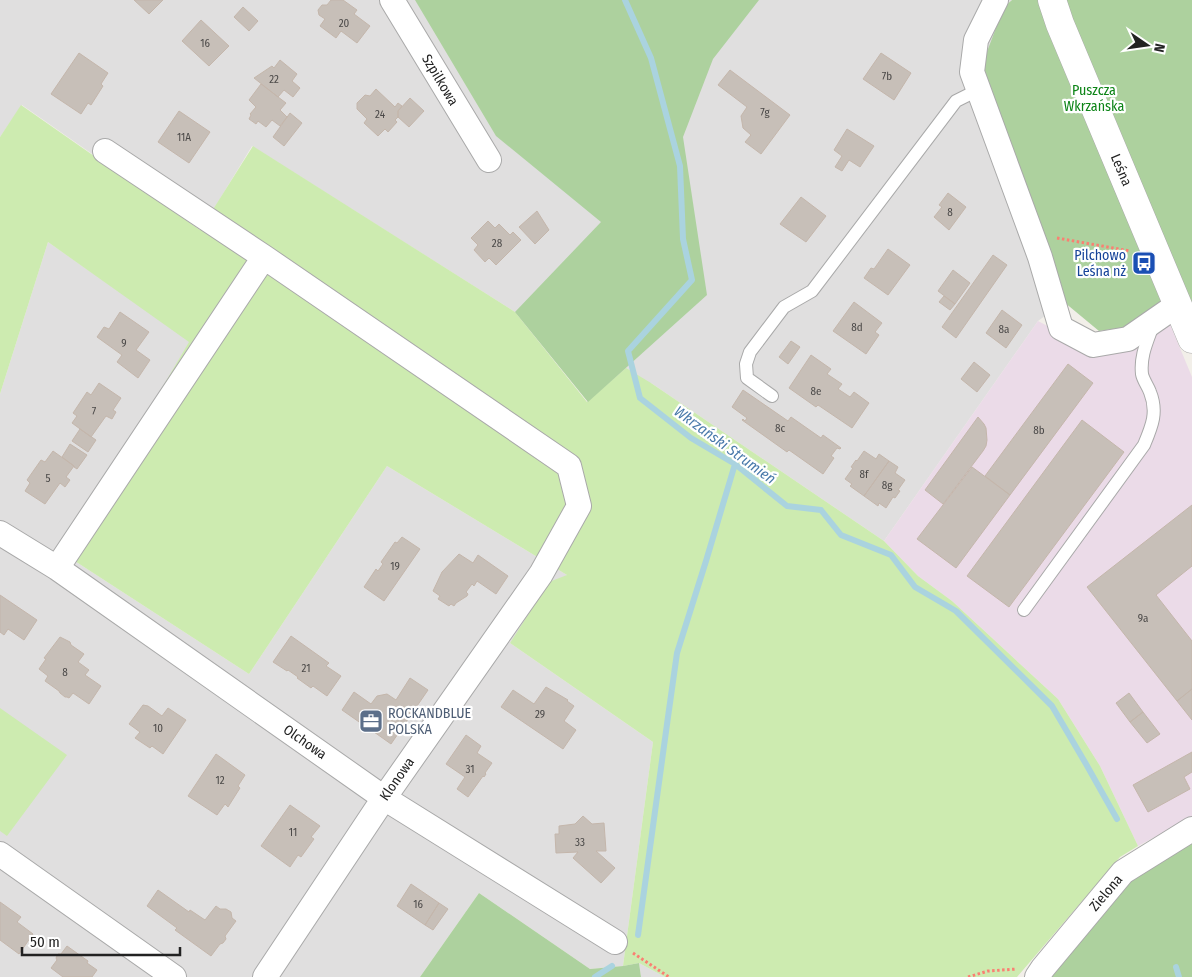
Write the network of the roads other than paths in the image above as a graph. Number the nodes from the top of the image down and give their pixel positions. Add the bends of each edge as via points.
1 (392, 0) edge
2 (996, 0) edge
3 (1052, 0) edge
4 (978, 90) junction
5 (105, 151) dead end
6 (489, 160) dead end
7 (264, 257) junction
8 (1166, 312) junction
9 (1192, 339) edge
10 (772, 396) dead end
11 (0, 533) edge
12 (57, 568) junction
13 (1024, 610) dead end
14 (384, 798) junction
15 (1192, 829) edge
16 (0, 854) edge
17 (615, 942) road end
18 (1040, 972) edge
19 (174, 977) edge
20 (265, 977) edge

1 - 6 street, Szpilkowa
2 - 4 street via 976,40 972,72
3 - 8 street, Leśna
4 - 8 street via 1032,233 1061,328 1093,345 1128,339
4 - 10 lane via 956,100 812,291 784,307 750,352 746,364 747,378
5 - 7 street
7 - 12 street
7 - 14 street, Klonowa via 569,466 579,506 540,574
8 - 9 street, Leśna
8 - 13 lane via 1142,356 1142,377 1154,404 1153,425 1144,445
11 - 12 street, Olchowa
12 - 14 street, Olchowa
14 - 17 street, Olchowa
14 - 20 street, Klonowa
15 - 18 street, Zielona via 1123,872
16 - 19 street

